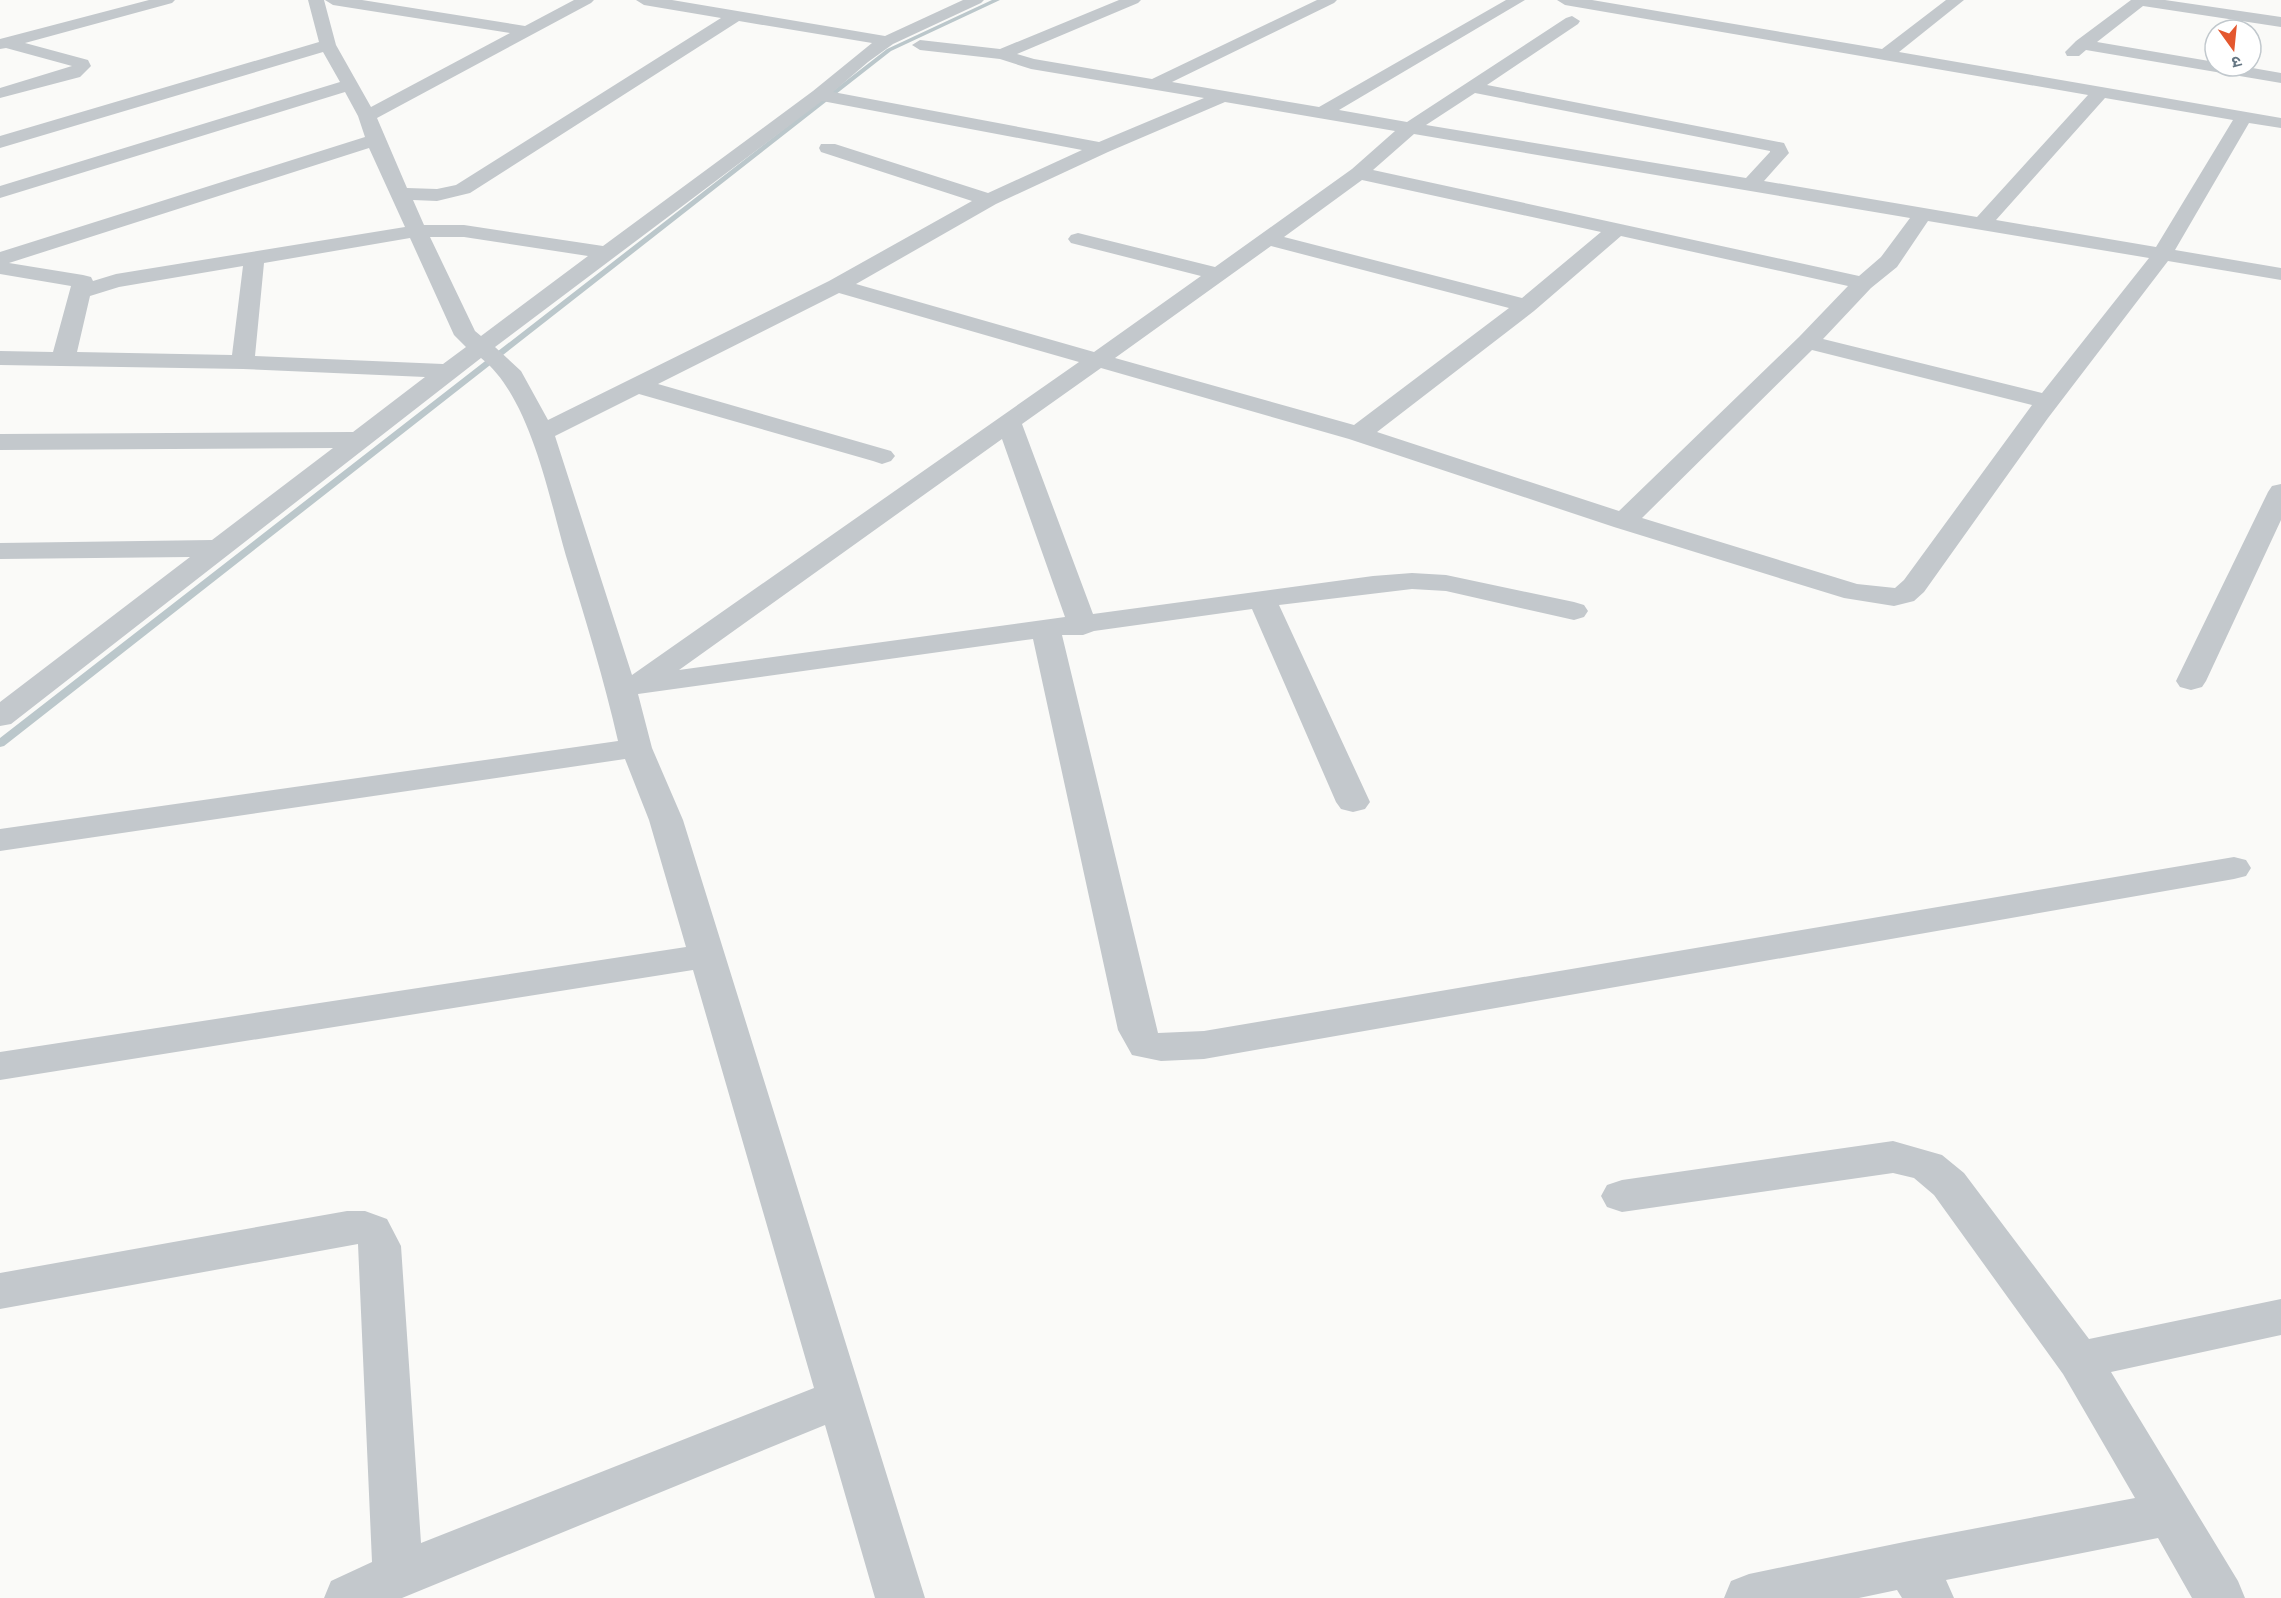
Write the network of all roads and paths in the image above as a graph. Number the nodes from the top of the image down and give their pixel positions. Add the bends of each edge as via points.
1 (167, 0) edge
2 (316, 0) edge
3 (333, 0) edge
4 (586, 0) edge
5 (644, 0) edge
6 (712, 0) edge
7 (976, 0) edge
8 (1133, 0) edge
9 (1329, 0) edge
10 (1517, 0) edge
11 (1674, 0) edge
12 (1956, 0) edge
13 (2140, 0) edge
14 (689, 8) junction
15 (1568, 10) edge
16 (1649, 15) junction
17 (735, 16) junction
18 (2281, 22) edge
19 (525, 32) junction
20 (887, 41) junction
21 (3, 43) edge
22 (2082, 44) junction
23 (328, 45) junction
24 (920, 45) dead end
25 (1002, 54) junction
26 (1885, 55) junction
27 (2281, 78) edge
28 (2043, 81) junction
29 (1155, 84) junction
30 (349, 85) junction
31 (1473, 87) junction
32 (2101, 92) junction
33 (0, 93) edge
34 (824, 95) junction
35 (1224, 96) junction
36 (1322, 114) junction
37 (367, 116) junction
38 (2244, 116) junction
39 (2281, 123) edge
40 (1408, 129) junction
41 (375, 140) junction
42 (0, 142) edge
43 (1101, 147) junction
44 (828, 148) dead end
45 (1359, 173) junction
46 (1749, 186) junction
47 (0, 192) edge
48 (400, 194) junction
49 (989, 200) junction
50 (1923, 214) junction
51 (1982, 223) junction
52 (1617, 230) junction
53 (417, 231) junction
54 (1078, 239) dead end
55 (1268, 239) junction
56 (607, 253) junction
57 (2162, 255) junction
58 (254, 259) junction
59 (0, 260) edge
60 (0, 268) edge
61 (1217, 274) junction
62 (2281, 274) edge
63 (1863, 283) junction
64 (837, 286) junction
65 (81, 292) junction
66 (1526, 306) junction
67 (1807, 342) junction
68 (0, 358) edge
69 (495, 359) junction
70 (1097, 359) junction
71 (63, 360) junction
72 (243, 362) junction
73 (448, 371) junction
74 (637, 386) junction
75 (2048, 402) junction
76 (1009, 422) junction
77 (542, 434) junction
78 (1358, 434) junction
79 (359, 440) junction
80 (0, 442) edge
81 (882, 456) dead end
82 (2281, 492) edge
83 (1624, 521) junction
84 (218, 548) junction
85 (0, 551) edge
86 (1262, 598) junction
87 (1575, 611) dead end
88 (1083, 626) junction
89 (1046, 630) junction
90 (2191, 681) dead end
91 (630, 686) junction
92 (0, 717) edge
93 (636, 748) junction
94 (1353, 802) dead end
95 (0, 840) edge
96 (2234, 868) dead end
97 (706, 956) junction
98 (0, 1066) edge
99 (1622, 1196) dead end
100 (0, 1291) edge
101 (2281, 1317) edge
102 (2079, 1360) junction
103 (841, 1398) junction
104 (2170, 1514) junction
105 (398, 1575) junction
106 (1919, 1581) edge
107 (349, 1598) edge
108 (900, 1598) edge
109 (1749, 1598) edge
110 (2220, 1598) edge

1 - 21 street
2 - 23 street
3 - 19 street
4 - 19 street
5 - 14 street
6 - 14 street
7 - 20 street
8 - 25 street
9 - 29 street
10 - 36 street
11 - 16 street
12 - 26 street
13 - 18 street
13 - 22 street
14 - 17 street
15 - 16 street
15 - 31 street
16 - 26 street
17 - 20 street
17 - 48 street via 463,189 437,195
19 - 37 street
20 - 34 street via 862,58
21 - 33 street via 83,66 74,73
22 - 27 street
22 - 28 street
23 - 30 street
23 - 42 street
24 - 25 street
25 - 29 street via 1031,64
26 - 28 street
28 - 32 street
29 - 35 street
30 - 37 street
30 - 47 street
31 - 40 street
31 - 46 street via 1777,147 1780,153
32 - 38 street
32 - 51 street
34 - 43 street
34 - 56 street
35 - 36 street
35 - 43 street
36 - 40 street
37 - 41 street
38 - 39 street
38 - 57 street
40 - 45 street
40 - 46 street
41 - 48 street
41 - 59 street
43 - 49 street
44 - 49 street
45 - 52 street
45 - 55 street
46 - 50 street
48 - 53 street
49 - 64 street
50 - 51 street
50 - 63 street via 1888,262
51 - 57 street
52 - 63 street
52 - 66 street
53 - 56 street via 464,231
53 - 58 street
53 - 69 street via 465,335
54 - 61 street
55 - 61 street
55 - 66 street
56 - 69 street
57 - 62 street
57 - 75 street
58 - 65 street via 116,281
58 - 72 street
60 - 65 street via 83,282
61 - 70 street
63 - 67 street
64 - 70 street
64 - 74 street
65 - 71 street
66 - 78 street
67 - 75 street
67 - 83 street
68 - 71 street
69 - 73 street
69 - 77 street
70 - 76 street
70 - 78 street
71 - 72 street
72 - 73 street
73 - 79 street
74 - 77 street
74 - 81 street
75 - 83 street via 1904,595 1884,598 1854,592
76 - 88 street
76 - 91 street
77 - 91 street
78 - 83 street
79 - 80 street
79 - 84 street
82 - 90 street
84 - 85 street
84 - 92 street
86 - 87 street via 1412,581 1446,584
86 - 88 street
86 - 94 street
88 - 89 street
89 - 91 street
89 - 96 street via 1137,1029 1146,1044 1157,1047 1204,1045
91 - 93 street
93 - 95 street
93 - 97 street via 666,820
97 - 98 street
97 - 103 street
99 - 102 street via 1893,1157 1911,1160 1927,1166 1949,1184
100 - 105 street via 367,1227 380,1246
101 - 102 street
102 - 104 street
103 - 105 street
103 - 108 street
104 - 106 street
104 - 110 street
105 - 107 street
106 - 109 street

